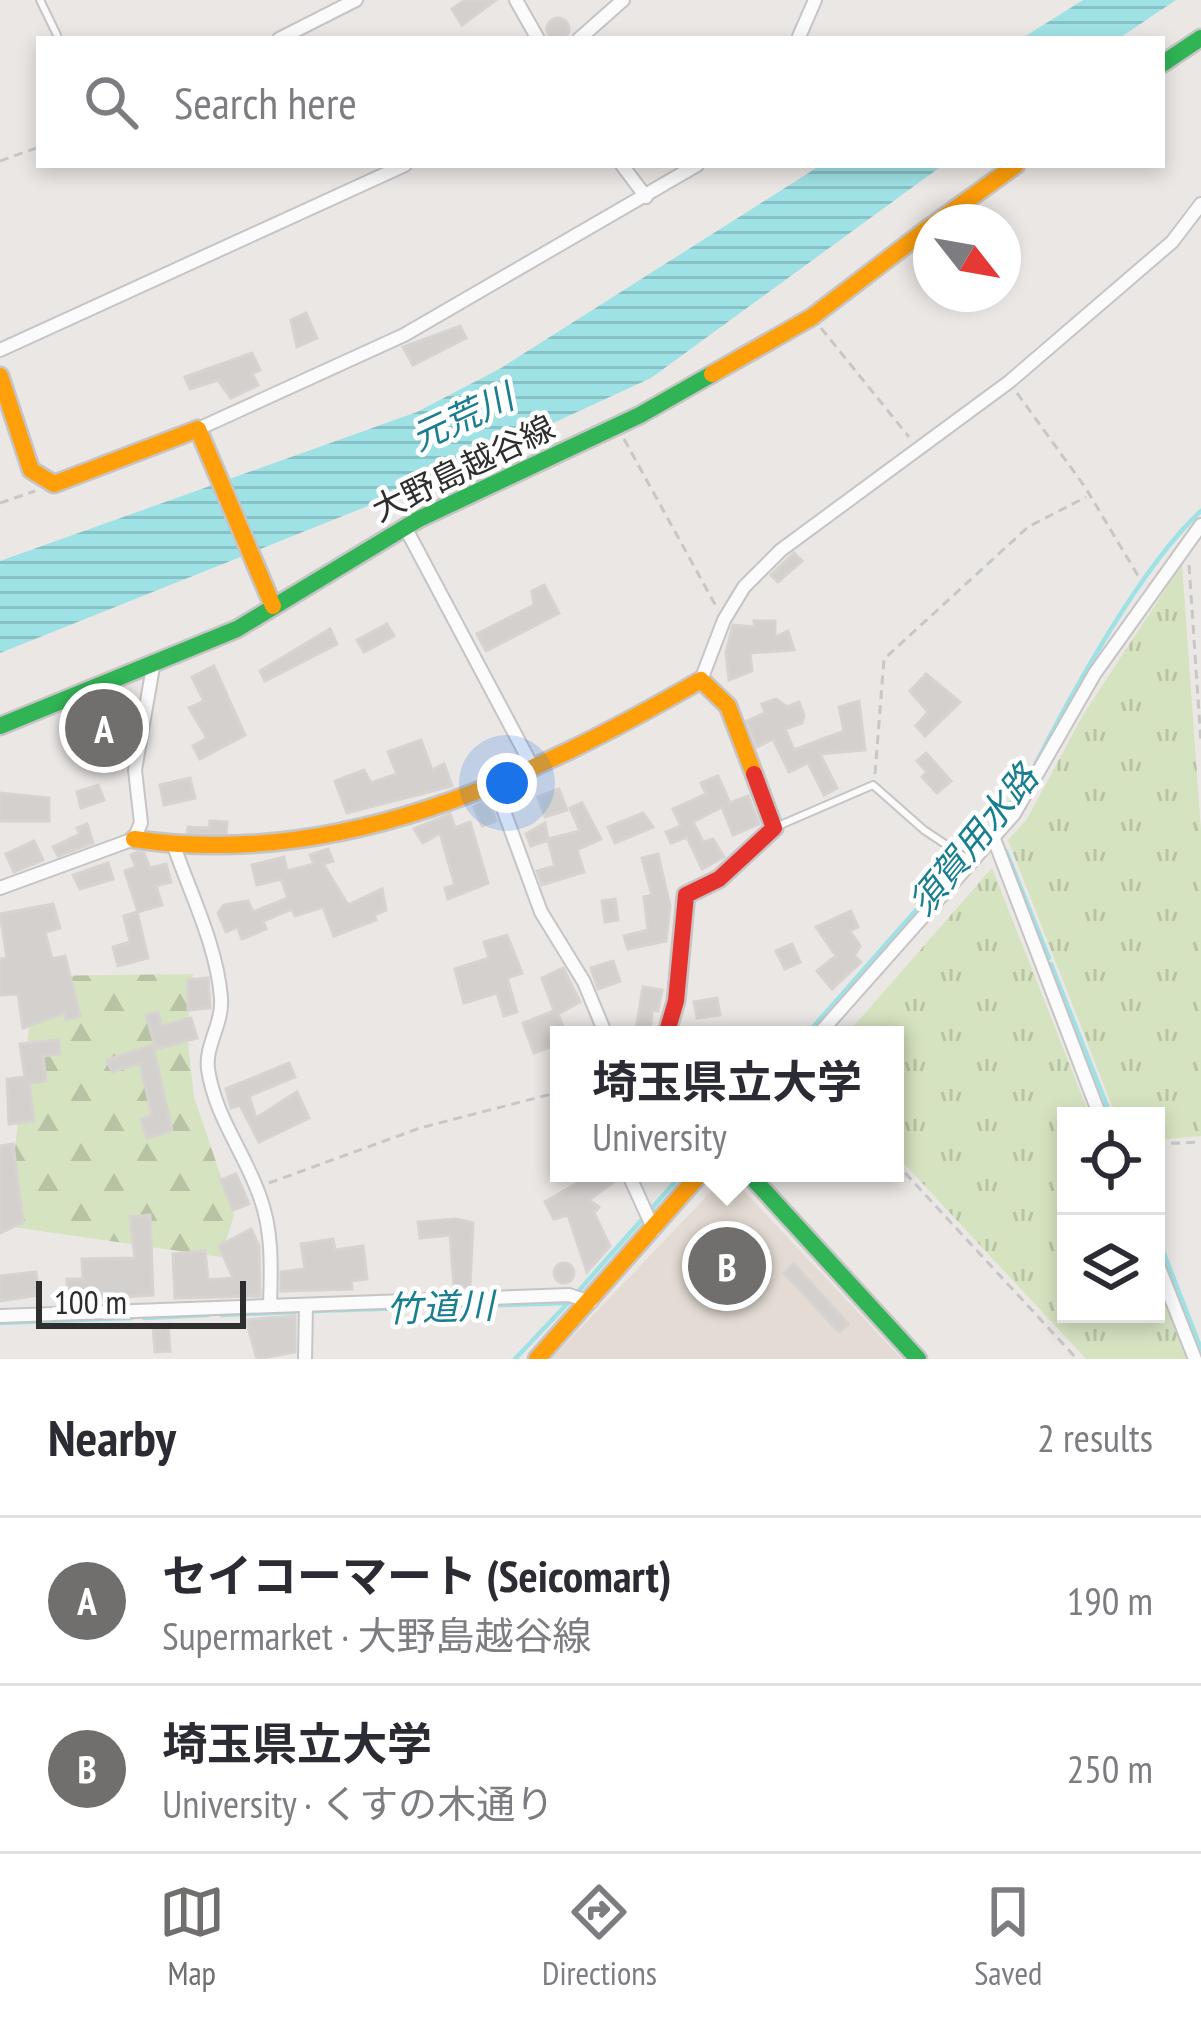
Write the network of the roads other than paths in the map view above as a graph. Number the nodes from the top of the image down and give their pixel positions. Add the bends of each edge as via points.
1 (40, 0) edge
2 (356, 0) edge
3 (516, 0) edge
4 (623, 0) edge
5 (814, 0) edge
6 (57, 34) dead end
7 (285, 36) edge
8 (536, 36) edge
9 (582, 36) edge
10 (799, 36) edge
11 (1201, 38) edge
12 (1165, 62) edge
13 (397, 168) edge
14 (624, 168) edge
15 (692, 168) edge
16 (1012, 168) edge
17 (646, 197) junction
18 (962, 204) edge
19 (1201, 204) edge
20 (913, 240) edge
21 (0, 350) edge
22 (0, 376) edge
23 (198, 430) junction
24 (1201, 525) edge
25 (405, 527) junction
26 (1140, 579) road end
27 (1153, 588) junction
28 (273, 606) junction
29 (153, 667) junction
30 (701, 680) junction
31 (0, 726) edge
32 (532, 766) junction
33 (494, 784) junction
34 (775, 828) junction
35 (134, 839) junction
36 (994, 839) junction
37 (175, 849) junction
38 (972, 862) junction
39 (0, 888) edge
40 (602, 1026) edge
41 (669, 1026) edge
42 (826, 1026) edge
43 (1097, 1107) edge
44 (632, 1182) edge
45 (694, 1182) edge
46 (756, 1182) edge
47 (654, 1230) junction
48 (1165, 1283) edge
49 (591, 1302) junction
50 (306, 1305) junction
51 (270, 1306) junction
52 (0, 1316) edge
53 (304, 1359) edge
54 (537, 1359) edge
55 (918, 1359) edge
56 (1195, 1359) edge

1 - 6 lane
2 - 7 street
3 - 8 street
4 - 9 street
5 - 10 street
11 - 12 street
13 - 21 street
14 - 17 street
15 - 17 street
16 - 18 street, 大野島越谷線
17 - 23 street via 404,335
19 - 30 street via 1172,242 1010,382 781,550 744,587
20 - 25 street, 大野島越谷線 via 812,317 640,415
22 - 23 street via 31,470 54,484
23 - 28 street
24 - 27 street
25 - 28 street, 大野島越谷線
25 - 32 street
26 - 27 lane
27 - 36 street
28 - 29 street, 大野島越谷線
29 - 31 street, 大野島越谷線
29 - 35 street via 135,770 141,823
30 - 32 street
30 - 34 street via 728,706
32 - 33 street
33 - 37 street via 310,842 247,852
33 - 40 street via 541,912
34 - 38 lane via 873,784
34 - 41 street via 719,879 686,895
35 - 37 street
35 - 39 street
36 - 38 street
36 - 43 street
37 - 51 street via 220,985 208,1072 270,1234
38 - 42 street
44 - 47 street
45 - 47 street
46 - 55 street
47 - 49 street
48 - 56 street
49 - 50 street via 569,1295
49 - 54 street
50 - 51 street
50 - 53 street
51 - 52 street

